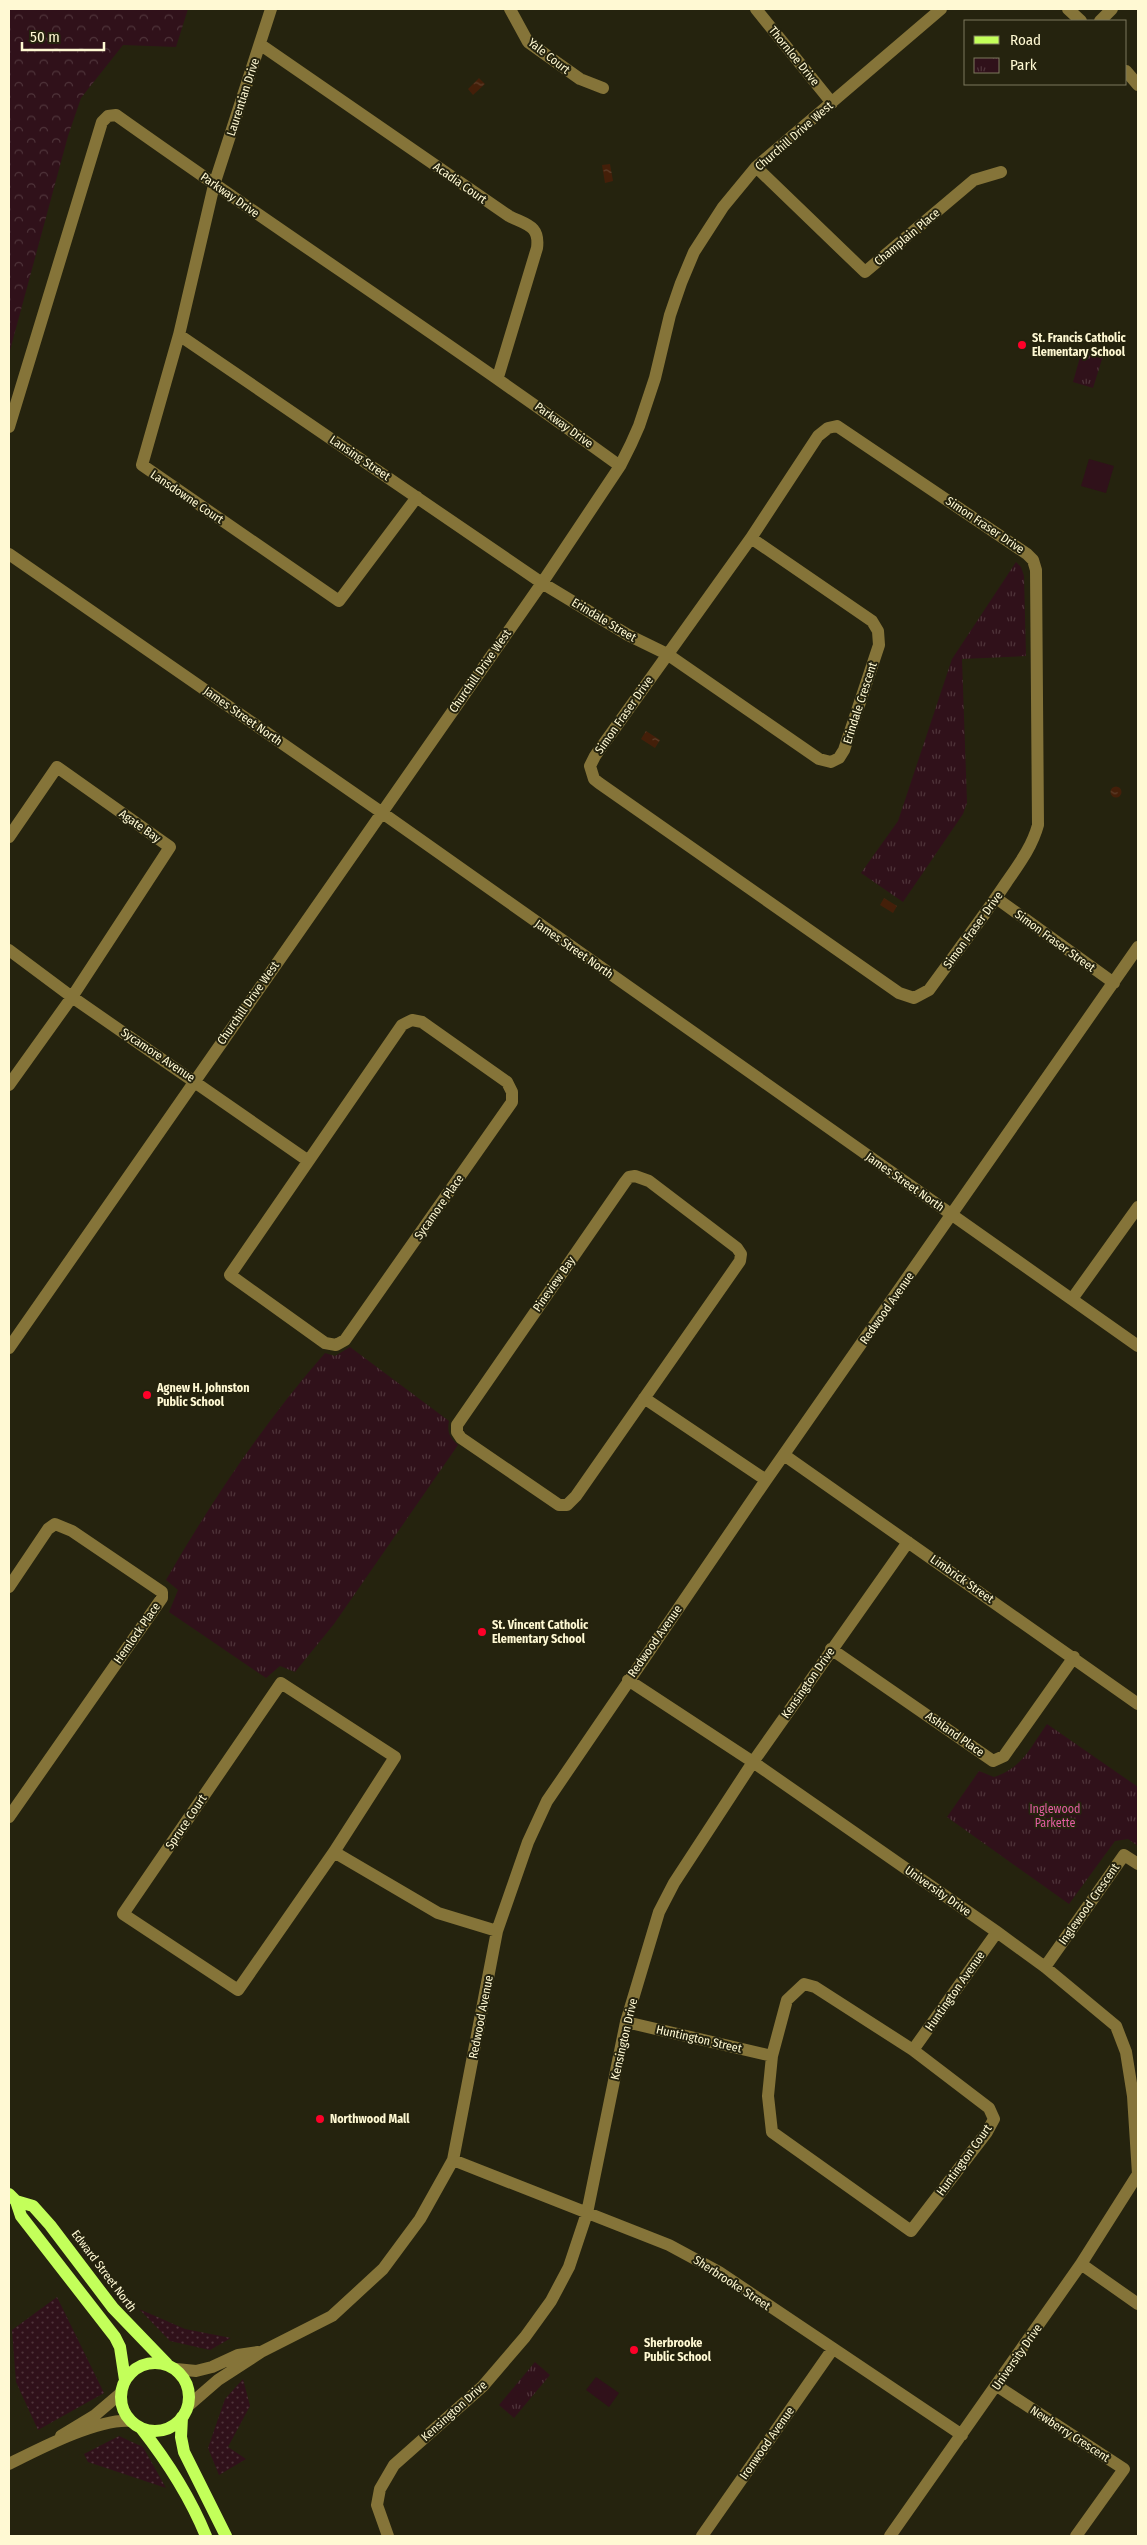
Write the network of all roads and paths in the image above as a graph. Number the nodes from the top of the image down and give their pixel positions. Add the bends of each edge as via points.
1 (271, 9) edge
2 (510, 9) edge
3 (756, 9) edge
4 (941, 9) edge
5 (1068, 9) edge
6 (1112, 9) edge
7 (1080, 20) edge
8 (1101, 20) edge
9 (261, 45) junction
10 (1127, 72) edge
11 (1138, 85) edge
12 (602, 88) dead end
13 (832, 103) junction
14 (756, 167) junction
15 (1001, 172) dead end
16 (214, 185) junction
17 (179, 335) junction
18 (498, 377) junction
19 (9, 427) edge
20 (620, 466) junction
21 (417, 497) junction
22 (751, 538) junction
23 (9, 554) edge
24 (542, 583) junction
25 (667, 654) junction
26 (381, 812) junction
27 (9, 837) edge
28 (996, 898) junction
29 (1138, 947) edge
30 (9, 950) edge
31 (1114, 983) junction
32 (72, 997) junction
33 (194, 1080) junction
34 (9, 1085) edge
35 (308, 1160) junction
36 (1138, 1207) edge
37 (952, 1215) junction
38 (1072, 1299) junction
39 (1138, 1346) edge
40 (9, 1348) edge
41 (644, 1398) junction
42 (784, 1456) junction
43 (766, 1480) junction
44 (908, 1542) junction
45 (9, 1587) edge
46 (831, 1649) junction
47 (1074, 1656) junction
48 (628, 1680) junction
49 (1138, 1704) edge
50 (753, 1762) junction
51 (9, 1817) edge
52 (334, 1852) junction
53 (1138, 1864) edge
54 (497, 1932) junction
55 (997, 1932) junction
56 (1044, 1967) junction
57 (626, 2022) junction
58 (914, 2050) junction
59 (772, 2056) junction
60 (1136, 2096) edge
61 (453, 2160) junction
62 (1138, 2174) edge
63 (12, 2197) edge
64 (587, 2213) junction
65 (1081, 2264) junction
66 (1138, 2304) edge
67 (832, 2350) junction
68 (261, 2352) junction
69 (171, 2367) junction
70 (125, 2380) junction
71 (997, 2386) junction
72 (120, 2393) junction
73 (185, 2411) junction
74 (136, 2425) junction
75 (962, 2436) junction
76 (53, 2442) junction
77 (9, 2464) edge
78 (206, 2536) edge
79 (226, 2536) edge
80 (388, 2536) edge
81 (702, 2536) edge
82 (890, 2536) edge
83 (1076, 2536) edge

1 - 9 street, Laurentian Drive
2 - 12 street, Yale Court via 528,42 580,79
3 - 13 street, Thornloe Drive
4 - 13 street, Churchill Drive West
5 - 7 street
6 - 8 street
9 - 16 street, Laurentian Drive
9 - 18 street, Acadia Court via 508,216 533,228 538,236 537,248
10 - 11 street
13 - 14 street, Churchill Drive West
14 - 15 street, Champlain Place via 865,272 974,180
14 - 20 street, Churchill Drive West via 723,207 694,252 673,305 640,426
16 - 17 street, Lansdowne Court
16 - 18 street, Parkway Drive
16 - 19 street, Parkway Drive via 116,115 108,116 102,122
17 - 21 street, Lansing Street
17 - 21 street, Lansdowne Court via 142,466 339,601
18 - 20 street, Parkway Drive
20 - 24 street, Churchill Drive West
21 - 24 street, Lansing Street
22 - 25 street, Simon Fraser Drive
22 - 25 street, Erindale Crescent via 870,619 878,631 878,649 839,758 831,762 820,759
22 - 28 street, Simon Fraser Drive via 818,436 837,426 1033,560 1036,570 1038,825 1031,846
23 - 26 street, James Street North
24 - 25 street, Erindale Street via 628,635
24 - 26 street, Churchill Drive West
25 - 28 street, Simon Fraser Drive via 592,760 591,772 599,783 908,997 920,996 930,990
26 - 33 street, Churchill Drive West
26 - 37 street, James Street North
27 - 32 street, Agate Bay via 57,767 170,847
28 - 31 street, Simon Fraser Street
29 - 31 street, Redwood Avenue
30 - 32 street, Sycamore Avenue
31 - 37 street, Redwood Avenue
32 - 33 street, Sycamore Avenue
32 - 34 street
33 - 35 street, Sycamore Avenue
33 - 40 street, Churchill Drive West
35 - 35 street, Sycamore Place via 230,1276 325,1343 336,1345 345,1340 512,1102 512,1092 507,1082 422,1022 412,1020 402,1024
36 - 38 street
37 - 38 street, James Street North
37 - 42 street, Redwood Avenue
38 - 39 street, James Street North
41 - 41 street, Pineview Bay via 740,1261 740,1254 737,1248 649,1180 635,1176 625,1182 506,1352 461,1417 457,1432 461,1438 559,1505 567,1505
41 - 43 street
42 - 43 street, Redwood Avenue
42 - 44 street, Limbrick Street
43 - 48 street, Redwood Avenue
44 - 46 street, Kensington Drive
44 - 47 street, Limbrick Street
45 - 51 street, Hemlock Place via 48,1529 56,1524 72,1531 162,1594 162,1598
46 - 47 street, Ashland Place via 993,1761 1004,1756
46 - 50 street, Kensington Drive
47 - 49 street, Limbrick Street
48 - 50 street, University Drive
48 - 54 street, Redwood Avenue via 547,1801 528,1842
50 - 55 street, University Drive
50 - 57 street, Kensington Drive via 658,1912
52 - 52 street, Spruce Court via 395,1757 281,1684 123,1914 238,1990
52 - 54 street via 438,1913
53 - 56 street, Inglewood Crescent via 1124,1855
54 - 61 street, Redwood Avenue
55 - 56 street, University Drive
55 - 58 street, Huntington Avenue
56 - 60 street, University Drive via 1116,2026
57 - 59 street, Huntington Street
57 - 64 street, Kensington Drive
58 - 59 street, Huntington Court via 804,1984 787,2000
58 - 59 street, Huntington Court via 990,2108 994,2119 911,2231 772,2132 768,2096
60 - 62 street, University Drive
61 - 64 street, Sherbrooke Street
61 - 68 street, Redwood Avenue via 420,2219 383,2269 332,2316
62 - 65 street, University Drive
63 - 69 main road, Edward Street North via 33,2206 113,2308
63 - 70 main road, Edward Street North via 20,2216 115,2337 120,2347
64 - 67 street, Sherbrooke Street via 669,2245 719,2272
64 - 80 street, Kensington Drive via 569,2267 551,2301 525,2337 483,2386 394,2465 380,2489 377,2505
65 - 66 street
65 - 71 street, University Drive
67 - 75 street, Sherbrooke Street
67 - 81 street, Ironwood Avenue
68 - 69 street, Redwood Avenue via 238,2356 196,2371
68 - 73 street, Redwood Avenue via 218,2380
69 - 70 main road via 148,2363 139,2366
69 - 73 main road via 187,2386
70 - 72 main road
71 - 75 street, University Drive
71 - 83 street, Newberry Crescent via 1124,2469
72 - 74 main road via 125,2413
72 - 76 street via 94,2416
73 - 74 main road via 174,2425 164,2430 152,2431
73 - 79 main road via 181,2437 184,2452
74 - 76 street via 121,2420
74 - 78 main road via 165,2459
75 - 82 street, University Drive
76 - 77 street

